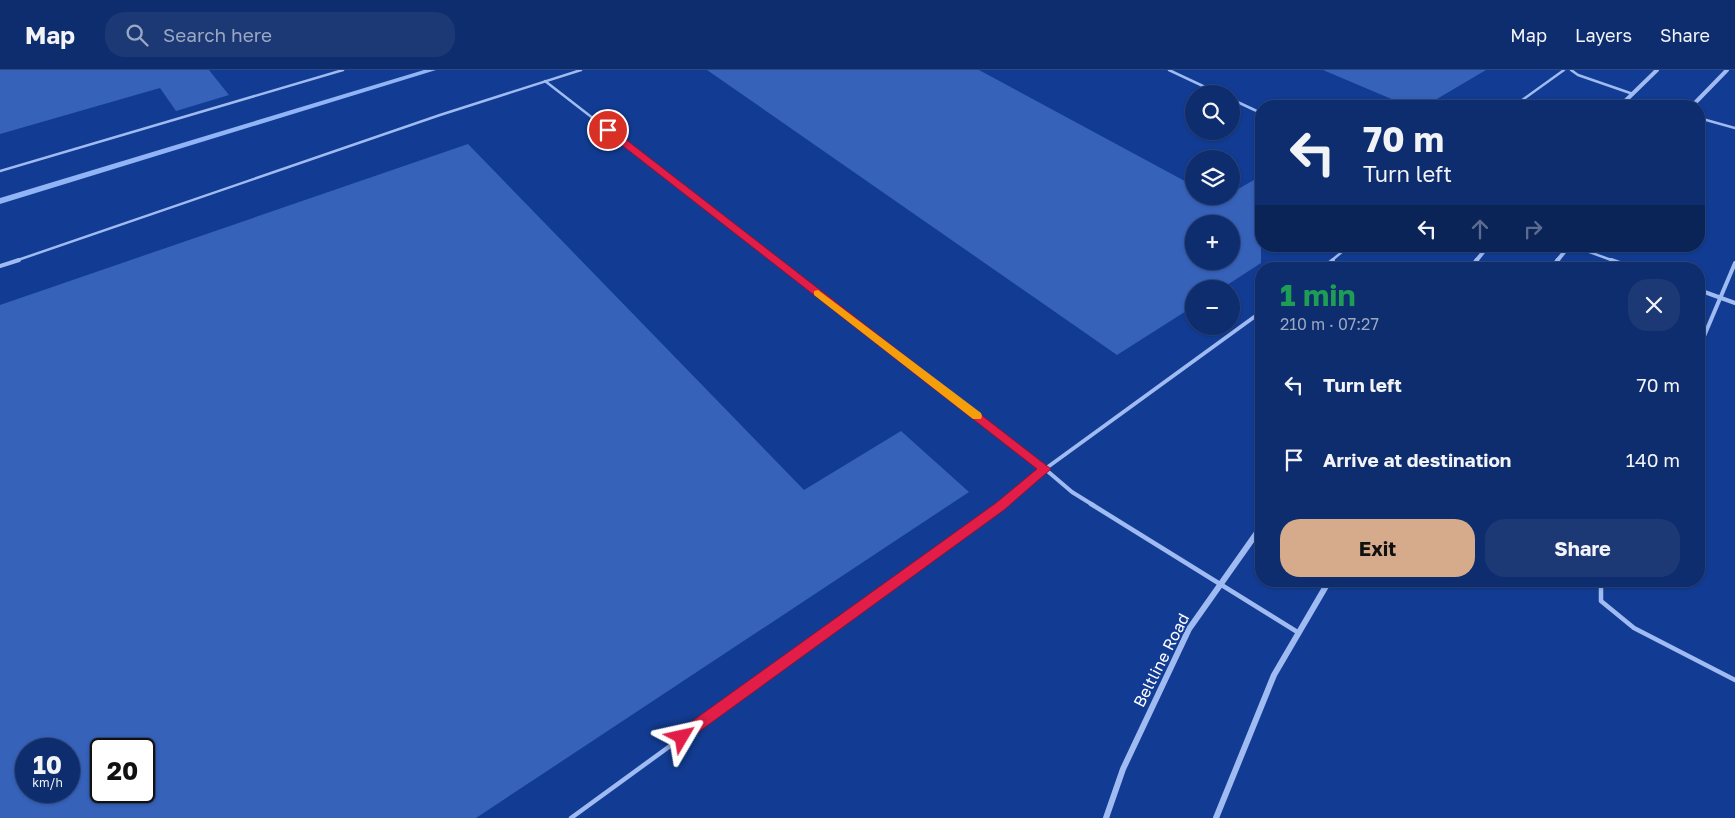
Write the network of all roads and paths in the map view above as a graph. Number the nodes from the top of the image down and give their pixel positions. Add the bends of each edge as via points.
1 (344, 70) edge
2 (581, 70) edge
3 (1169, 70) edge
4 (1564, 70) edge
5 (1570, 70) edge
6 (1657, 70) edge
7 (1727, 70) edge
8 (545, 82) junction
9 (1201, 85) edge
10 (1633, 94) junction
11 (1522, 100) edge
12 (1626, 100) edge
13 (1698, 100) edge
14 (1240, 103) edge
15 (1255, 110) edge
16 (1705, 120) edge
17 (1735, 128) edge
18 (0, 171) edge
19 (1342, 252) edge
20 (1483, 252) edge
21 (1564, 252) edge
22 (1590, 252) edge
23 (1330, 262) edge
24 (1475, 262) edge
25 (1556, 262) edge
26 (1618, 262) edge
27 (1735, 263) edge
28 (0, 266) edge
29 (1705, 292) edge
30 (1720, 298) junction
31 (1735, 303) edge
32 (1255, 316) edge
33 (1705, 334) edge
34 (1045, 469) junction
35 (1255, 536) edge
36 (1221, 584) junction
37 (1325, 587) edge
38 (1601, 587) edge
39 (1299, 633) junction
40 (1735, 680) edge
41 (571, 818) edge
42 (1106, 818) edge
43 (1216, 818) edge

1 - 18 lane
2 - 8 lane
3 - 9 lane
4 - 11 lane
5 - 10 lane
6 - 10 street
7 - 13 street
8 - 28 lane
8 - 34 lane
10 - 12 street
14 - 15 lane
16 - 17 lane
19 - 23 lane
20 - 24 street
21 - 25 street
22 - 26 lane
27 - 30 lane
29 - 30 lane
30 - 31 lane
30 - 33 lane
32 - 34 lane
34 - 36 lane via 1072,492
34 - 41 lane via 1000,506
35 - 36 street, Beltline Road
36 - 39 lane
36 - 42 street, Beltline Road via 1185,638 1123,768
37 - 39 street
38 - 40 lane via 1601,601 1634,628
39 - 43 street via 1274,675

